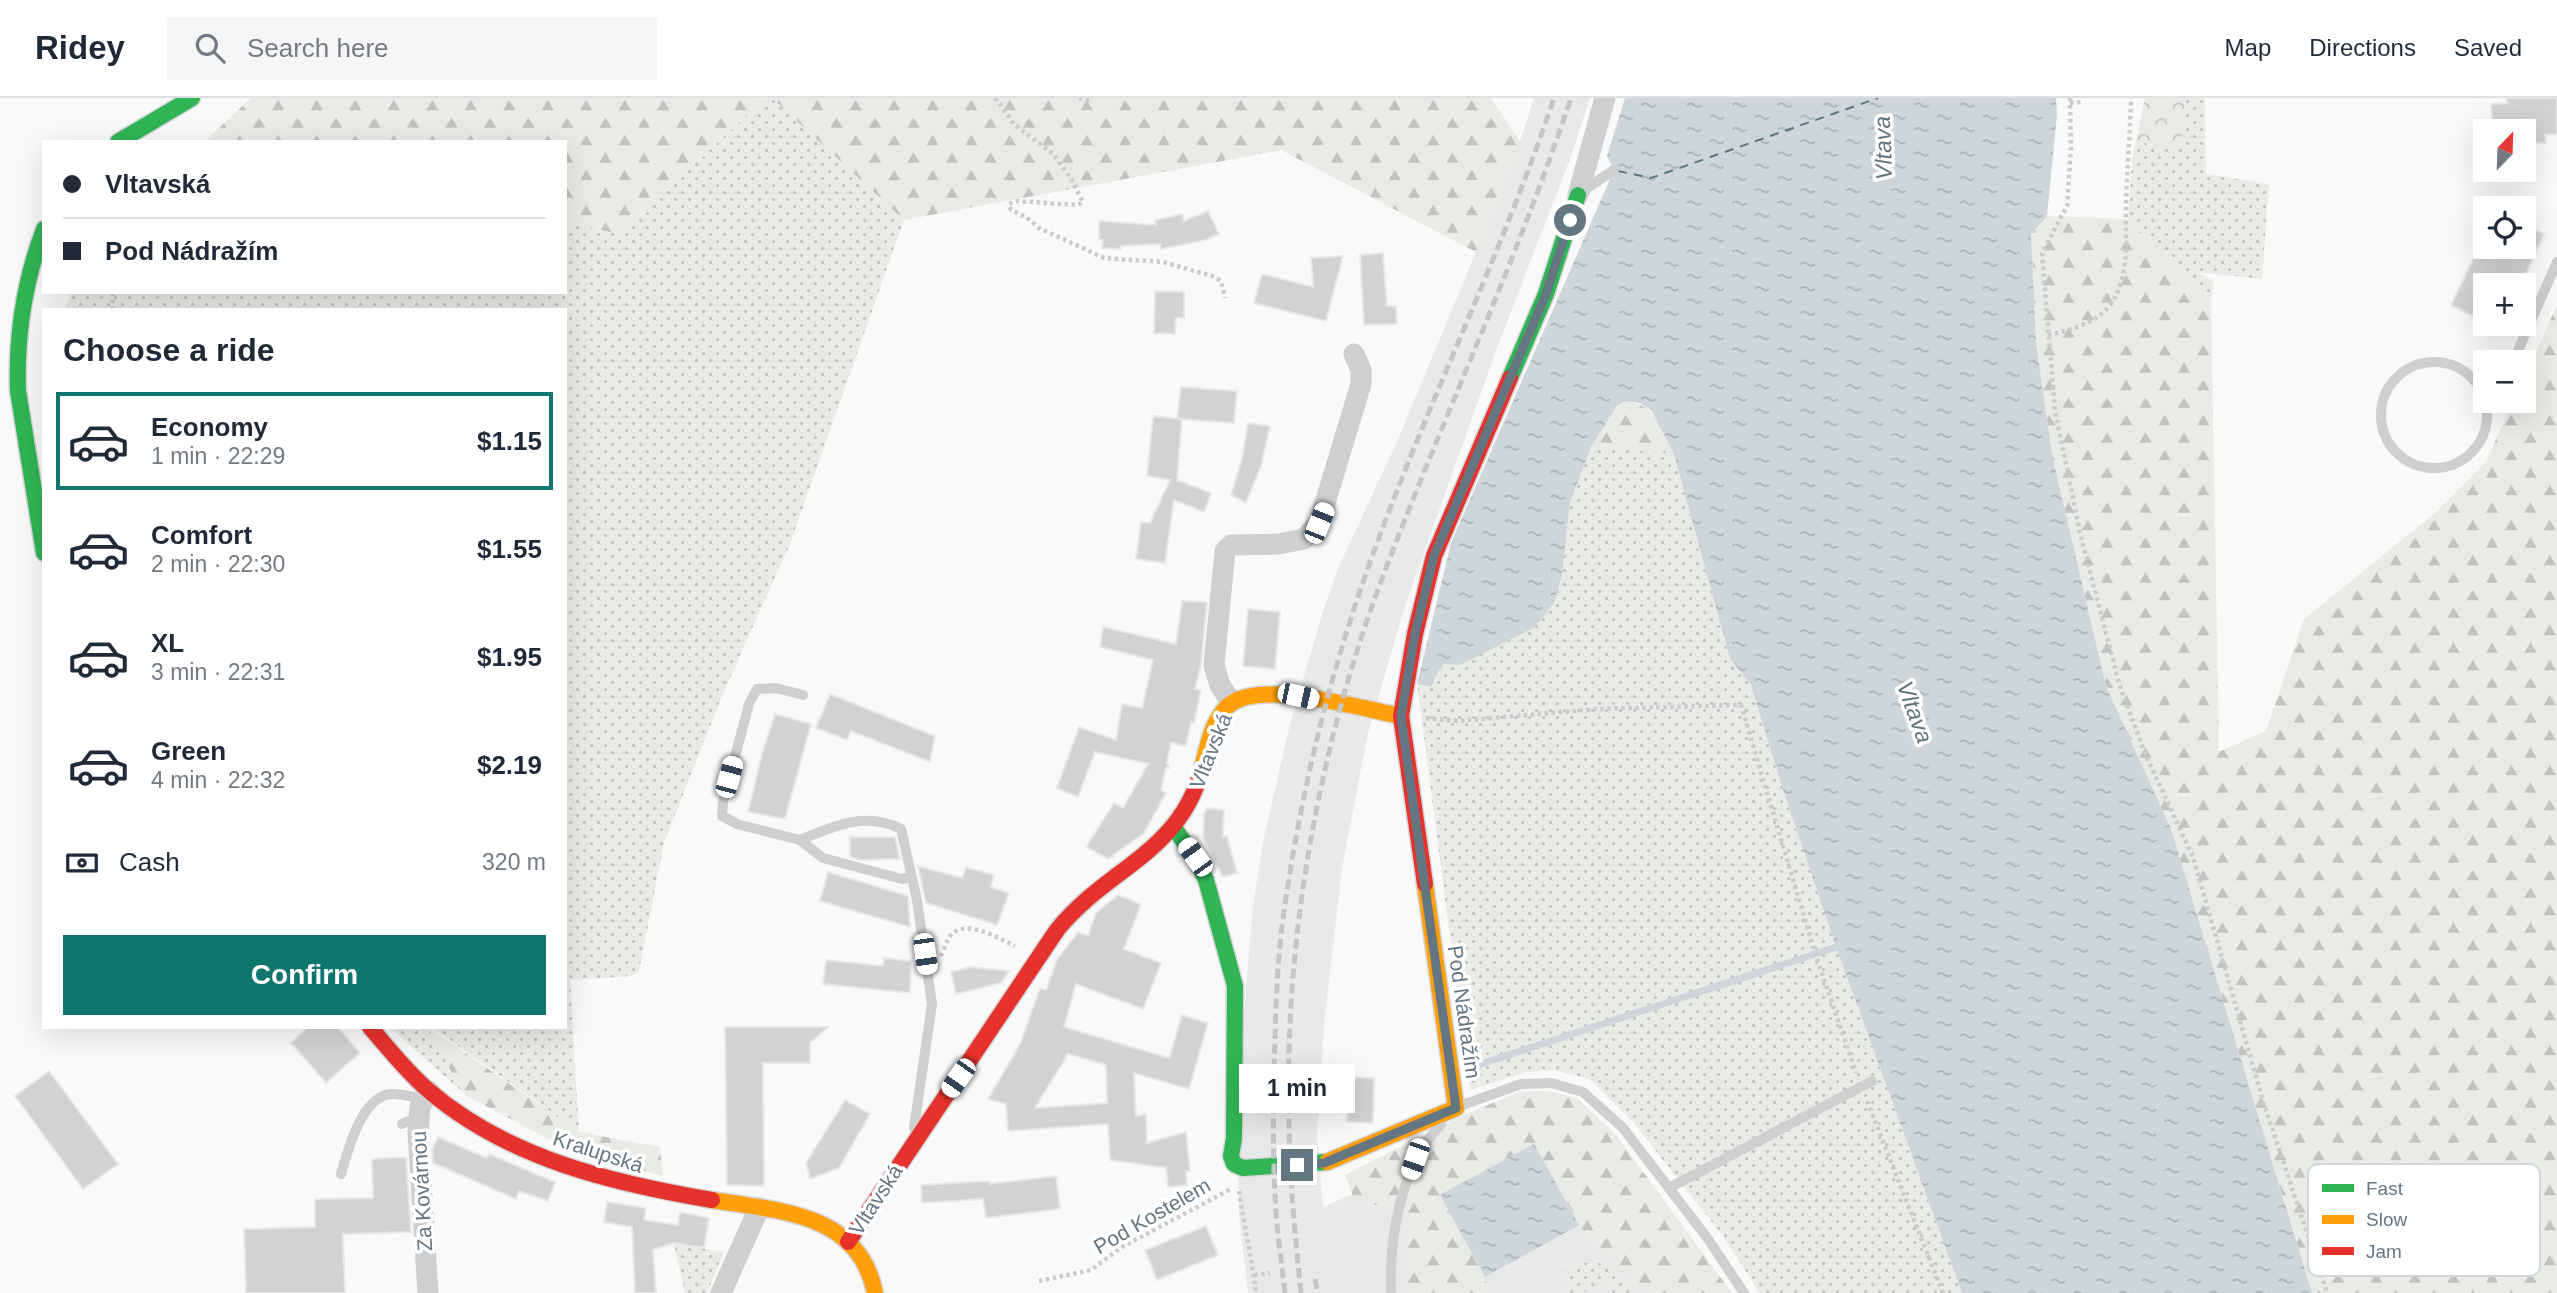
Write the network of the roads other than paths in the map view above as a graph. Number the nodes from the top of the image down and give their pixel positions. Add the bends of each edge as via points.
1 (192, 98) edge
2 (1605, 98) edge
3 (121, 140) edge
4 (1614, 170) dead end
5 (1578, 195) junction
6 (42, 235) edge
7 (2557, 262) edge
8 (2518, 350) edge
9 (1354, 354) dead end
10 (2491, 413) edge
11 (2486, 424) junction
12 (42, 541) edge
13 (803, 695) dead end
14 (1231, 702) junction
15 (1401, 716) junction
16 (1174, 828) junction
17 (800, 840) junction
18 (911, 877) junction
19 (371, 1029) edge
20 (1872, 1081) dead end
21 (418, 1107) junction
22 (1456, 1108) junction
23 (911, 1145) junction
24 (341, 1174) dead end
25 (1669, 1188) junction
26 (759, 1208) junction
27 (848, 1242) junction
28 (428, 1293) edge
29 (720, 1293) edge
30 (875, 1293) edge
31 (1391, 1293) edge
32 (1744, 1293) edge

1 - 3 street
2 - 5 street
4 - 5 lane
5 - 15 street via 1546,294 1434,556
6 - 12 street via 24,293 17,373
7 - 8 lane
9 - 14 street via 1361,384 1319,523 1304,539 1231,545 1225,551 1214,665
10 - 11 lane
11 - 11 lane via 2469,454 2454,464 2419,466 2391,446 2381,412 2392,382 2404,371 2433,362 2462,370 2474,380 2482,393
13 - 17 lane via 757,689 722,816
14 - 15 street, Vltavská via 1251,695 1298,696
14 - 16 street, Vltavská via 1217,725 1193,796
15 - 22 street, Pod Nádražím
16 - 22 street, Pod Nádražím via 1206,880 1236,992 1234,1164 1243,1168 1324,1163
16 - 23 street, Vltavská via 1079,905 1037,957
17 - 18 lane via 823,858 902,879
17 - 18 lane, Vltavská via 845,821 887,822 901,829
18 - 23 lane, Vltavská via 932,1004
19 - 21 street, Kralupská
20 - 25 lane
21 - 24 lane via 391,1094 373,1102 356,1129
21 - 26 street, Kralupská via 458,1113 545,1158 588,1173 640,1188
21 - 28 street, Za Kovárnou
22 - 25 lane via 1521,1084 1551,1083 1583,1092 1623,1128
22 - 31 lane via 1415,1159 1401,1203
23 - 27 street, Vltavská
25 - 32 lane
26 - 27 street, Kralupská via 805,1216
26 - 29 street
27 - 30 street, Vltavská via 860,1255

